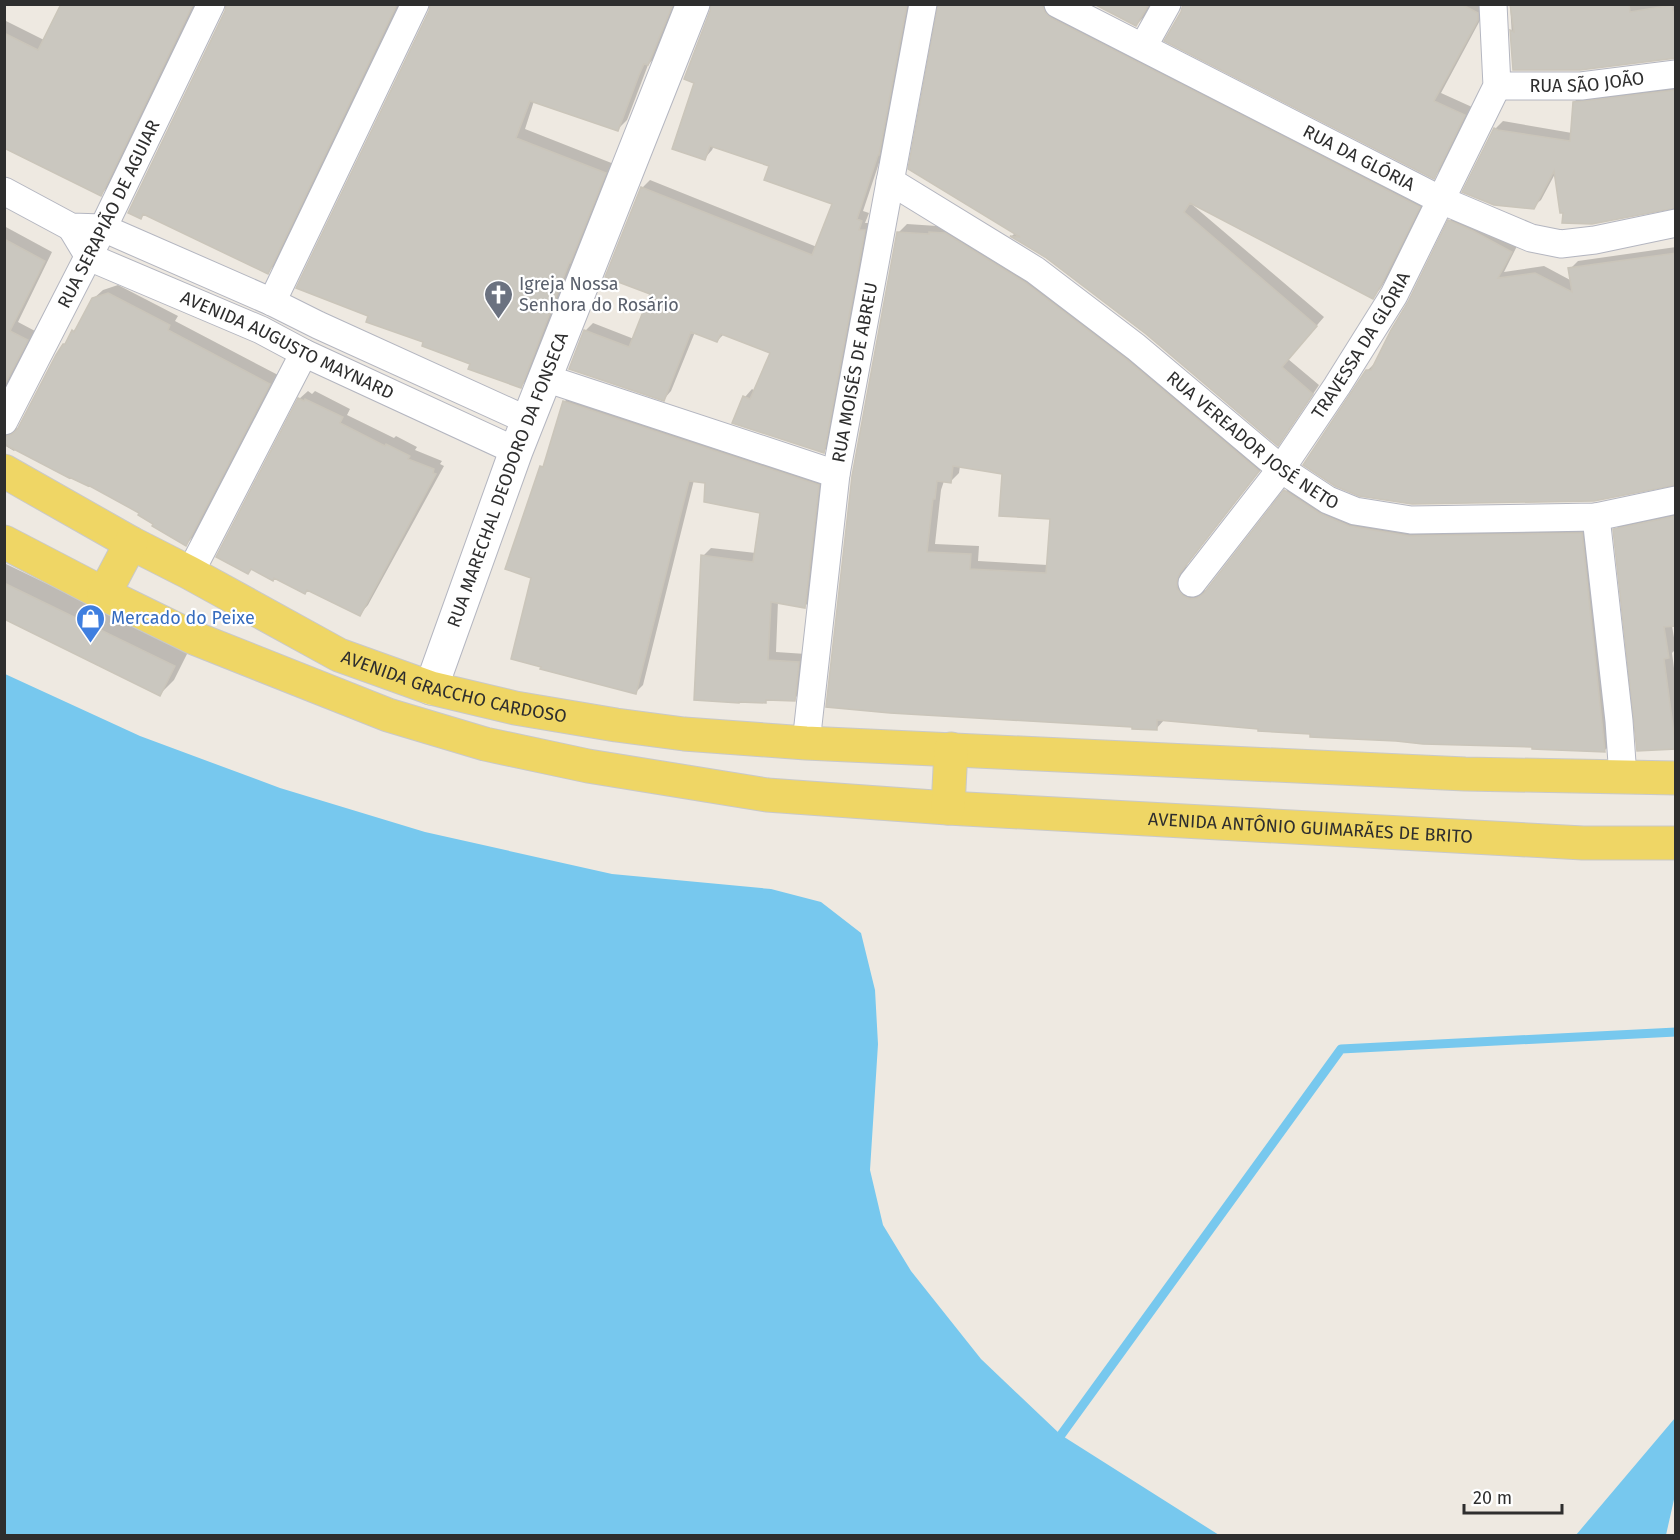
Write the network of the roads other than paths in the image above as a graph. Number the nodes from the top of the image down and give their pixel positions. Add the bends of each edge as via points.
1 (211, 4) edge
2 (415, 4) edge
3 (693, 4) edge
4 (923, 4) edge
5 (1058, 4) edge
6 (1167, 4) edge
7 (1493, 4) edge
8 (1143, 47) junction
9 (1676, 74) edge
10 (1497, 86) junction
11 (890, 181) junction
12 (4, 191) edge
13 (1441, 200) junction
14 (1676, 224) edge
15 (71, 227) junction
16 (103, 228) junction
17 (89, 257) junction
18 (272, 302) junction
19 (304, 353) junction
20 (545, 378) junction
21 (4, 421) edge
22 (529, 421) junction
23 (516, 451) junction
24 (1281, 469) junction
25 (4, 471) edge
26 (836, 474) junction
27 (1676, 500) edge
28 (1596, 517) junction
29 (4, 542) edge
30 (131, 543) junction
31 (190, 573) junction
32 (1192, 583) dead end
33 (104, 594) junction
34 (431, 688) junction
35 (806, 743) junction
36 (951, 749) junction
37 (1623, 777) junction
38 (1676, 778) edge
39 (948, 808) junction
40 (1676, 843) edge

1 - 16 street, RUA SERAPIÃO DE AGUIAR
2 - 18 street
3 - 20 street, RUA MARECHAL DEODORO DA FONSECA
4 - 11 street, RUA MOISÉS DE ABREU
5 - 8 street, RUA DA GLÓRIA
6 - 8 street
7 - 10 street
8 - 13 street, RUA DA GLÓRIA
9 - 10 street, RUA SÃO JOÃO via 1581,86
10 - 13 street, TRAVESSA DA GLÓRIA
11 - 24 street, RUA VEREADOR JOSÉ NETO via 1035,270 1136,347
11 - 26 street, RUA MOISÉS DE ABREU
12 - 15 street, AVENIDA AUGUSTO MAYNARD
13 - 14 street, RUA DA GLÓRIA via 1531,238 1561,244
13 - 24 street, TRAVESSA DA GLÓRIA via 1394,296
15 - 16 street, AVENIDA AUGUSTO MAYNARD
15 - 17 street
16 - 17 street, RUA SERAPIÃO DE AGUIAR
16 - 18 street, AVENIDA AUGUSTO MAYNARD
17 - 19 street, AVENIDA AUGUSTO MAYNARD via 261,330
17 - 21 street, RUA SERAPIÃO DE AGUIAR
18 - 22 street, AVENIDA AUGUSTO MAYNARD
19 - 23 street, AVENIDA AUGUSTO MAYNARD
19 - 31 street
20 - 22 street, RUA MARECHAL DEODORO DA FONSECA
20 - 26 street
22 - 23 street, RUA MARECHAL DEODORO DA FONSECA
23 - 34 street, RUA MARECHAL DEODORO DA FONSECA
24 - 28 street, RUA VEREADOR JOSÉ NETO via 1328,500 1355,511 1411,520
24 - 32 street, TRAVESSA DA GLÓRIA
25 - 30 main road, AVENIDA GRACCHO CARDOSO
26 - 35 street, RUA MOISÉS DE ABREU
27 - 28 street, RUA VEREADOR JOSÉ NETO
28 - 37 street
29 - 33 main road
30 - 31 main road, AVENIDA GRACCHO CARDOSO
30 - 33 main road
31 - 34 main road, AVENIDA GRACCHO CARDOSO via 339,655
33 - 39 main road via 194,638 378,711 485,744 588,766 767,795
34 - 35 main road, AVENIDA GRACCHO CARDOSO via 515,708 616,725
35 - 36 main road, AVENIDA GRACCHO CARDOSO
36 - 37 main road via 1465,774
36 - 39 main road
37 - 38 main road
39 - 40 main road, AVENIDA ANTÔNIO GUIMARÃES DE BRITO via 1583,843

